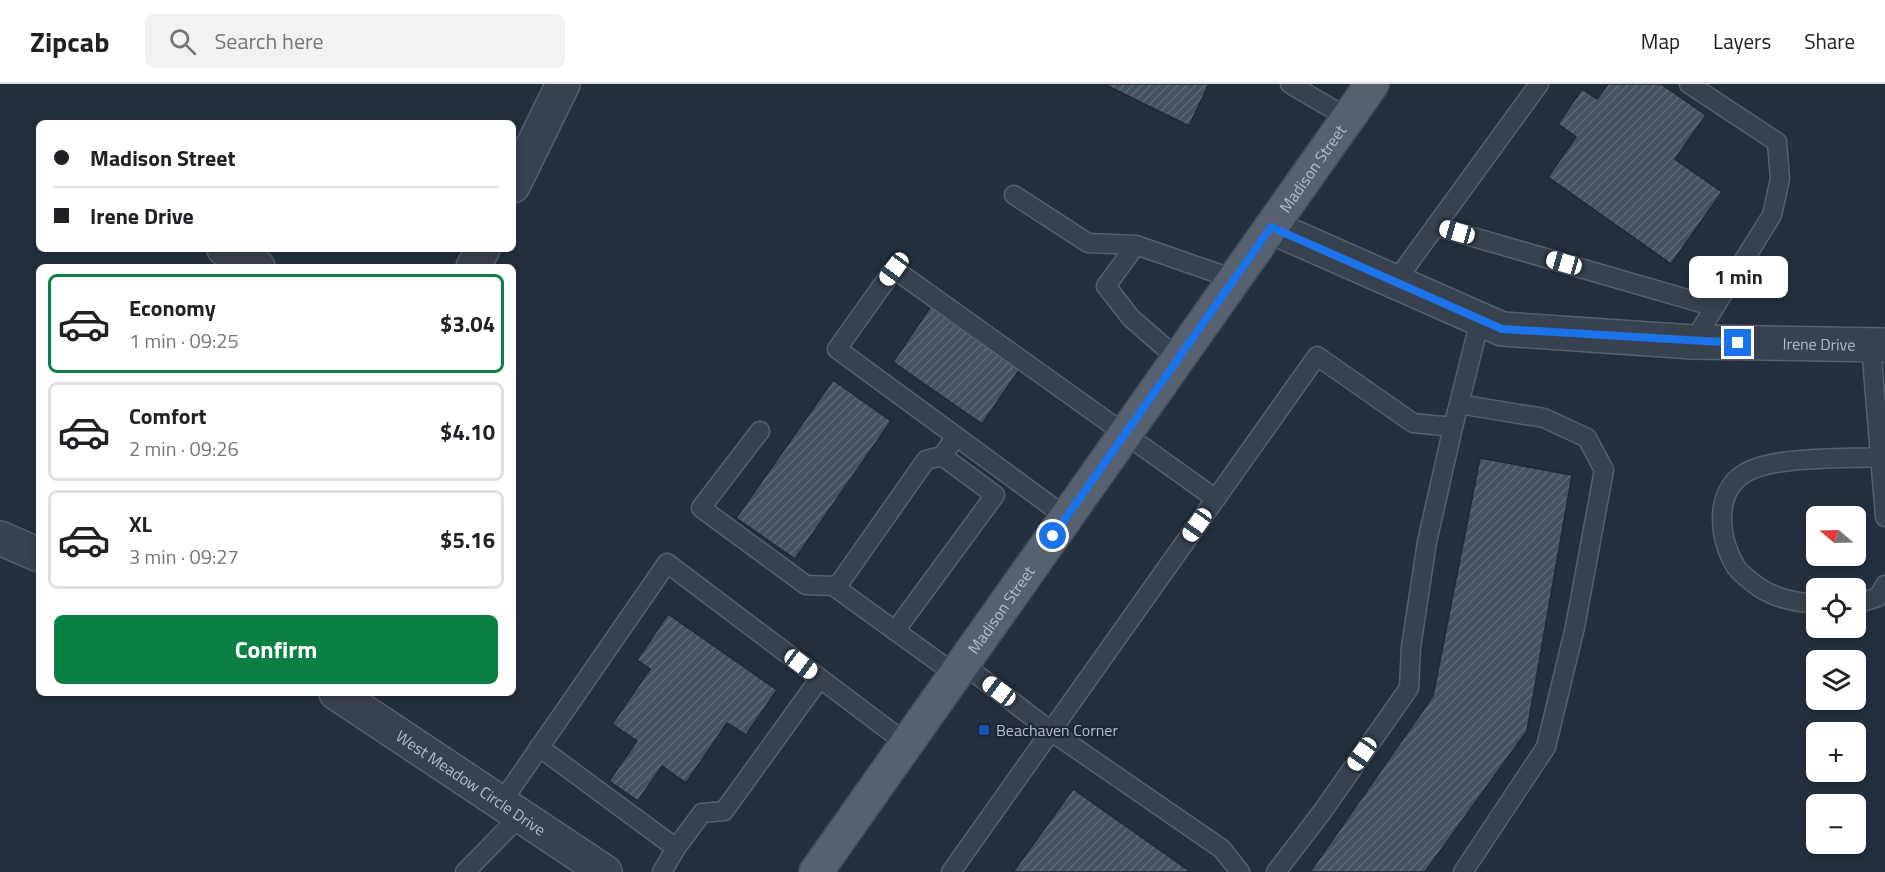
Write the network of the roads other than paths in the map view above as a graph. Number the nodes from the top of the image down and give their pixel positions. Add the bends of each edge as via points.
1 (563, 84) edge
2 (1290, 84) edge
3 (1372, 84) edge
4 (1539, 84) edge
5 (1689, 84) edge
6 (1348, 118) junction
7 (516, 180) edge
8 (1014, 195) dead end
9 (1435, 226) junction
10 (1271, 227) junction
11 (1136, 245) junction
12 (230, 252) edge
13 (252, 264) edge
14 (1234, 279) junction
15 (1395, 282) junction
16 (1715, 307) junction
17 (1480, 320) junction
18 (1693, 342) junction
19 (1878, 345) edge
20 (1178, 359) junction
21 (1459, 404) junction
22 (1454, 427) junction
23 (760, 430) dead end
24 (1126, 433) junction
25 (956, 438) junction
26 (942, 456) junction
27 (1880, 457) junction
28 (1216, 499) junction
29 (1066, 517) junction
30 (1885, 517) edge
31 (0, 538) edge
32 (36, 554) edge
33 (1885, 585) edge
34 (837, 586) junction
35 (1866, 601) edge
36 (1806, 603) edge
37 (895, 631) junction
38 (959, 669) junction
39 (820, 678) junction
40 (341, 696) edge
41 (1052, 732) junction
42 (906, 744) junction
43 (539, 747) junction
44 (511, 809) junction
45 (676, 848) junction
46 (1236, 870) edge
47 (465, 872) edge
48 (605, 872) edge
49 (662, 872) edge
50 (816, 872) edge
51 (951, 872) edge
52 (1276, 872) edge
53 (1463, 872) edge

1 - 7 street
2 - 6 lane
3 - 6 main road, Madison Street
4 - 9 lane
5 - 16 lane via 1777,142 1780,179 1772,215
6 - 10 main road, Madison Street
8 - 11 lane via 1088,243
9 - 15 lane
9 - 16 lane
10 - 14 main road, Madison Street
10 - 15 street, Irene Drive
11 - 14 lane
11 - 20 lane via 1106,286 1131,318
12 - 13 street
14 - 20 main road, Madison Street
15 - 17 street, Irene Drive
16 - 18 lane
17 - 18 street, Irene Drive via 1502,329
17 - 21 lane
18 - 19 street, Irene Drive
19 - 27 lane
20 - 24 main road, Madison Street
21 - 22 lane
21 - 53 lane via 1544,418 1587,438 1604,470 1575,627 1546,747
22 - 28 lane via 1413,423 1317,356
22 - 52 lane via 1427,542 1411,646 1409,688
23 - 34 lane via 701,508 806,585
24 - 25 lane via 894,269 837,349
24 - 28 lane
24 - 29 main road, Madison Street
25 - 26 lane
25 - 29 lane
26 - 34 lane via 926,460
26 - 37 lane via 995,495
27 - 30 lane
27 - 36 lane via 1766,464 1744,473 1727,489 1723,536 1737,568 1761,589 1791,602
28 - 41 lane
29 - 38 main road, Madison Street
31 - 32 street
33 - 35 lane via 1878,597
34 - 37 lane
37 - 38 lane
38 - 41 lane
38 - 42 main road, Madison Street
39 - 42 lane
39 - 43 lane via 667,563
39 - 45 lane via 724,811 702,813
40 - 44 street, West Meadow Circle Drive
41 - 46 lane via 1222,849
41 - 51 lane
42 - 50 main road, Madison Street
43 - 44 lane
43 - 45 lane
44 - 47 lane
44 - 48 street, West Meadow Circle Drive
45 - 49 lane

